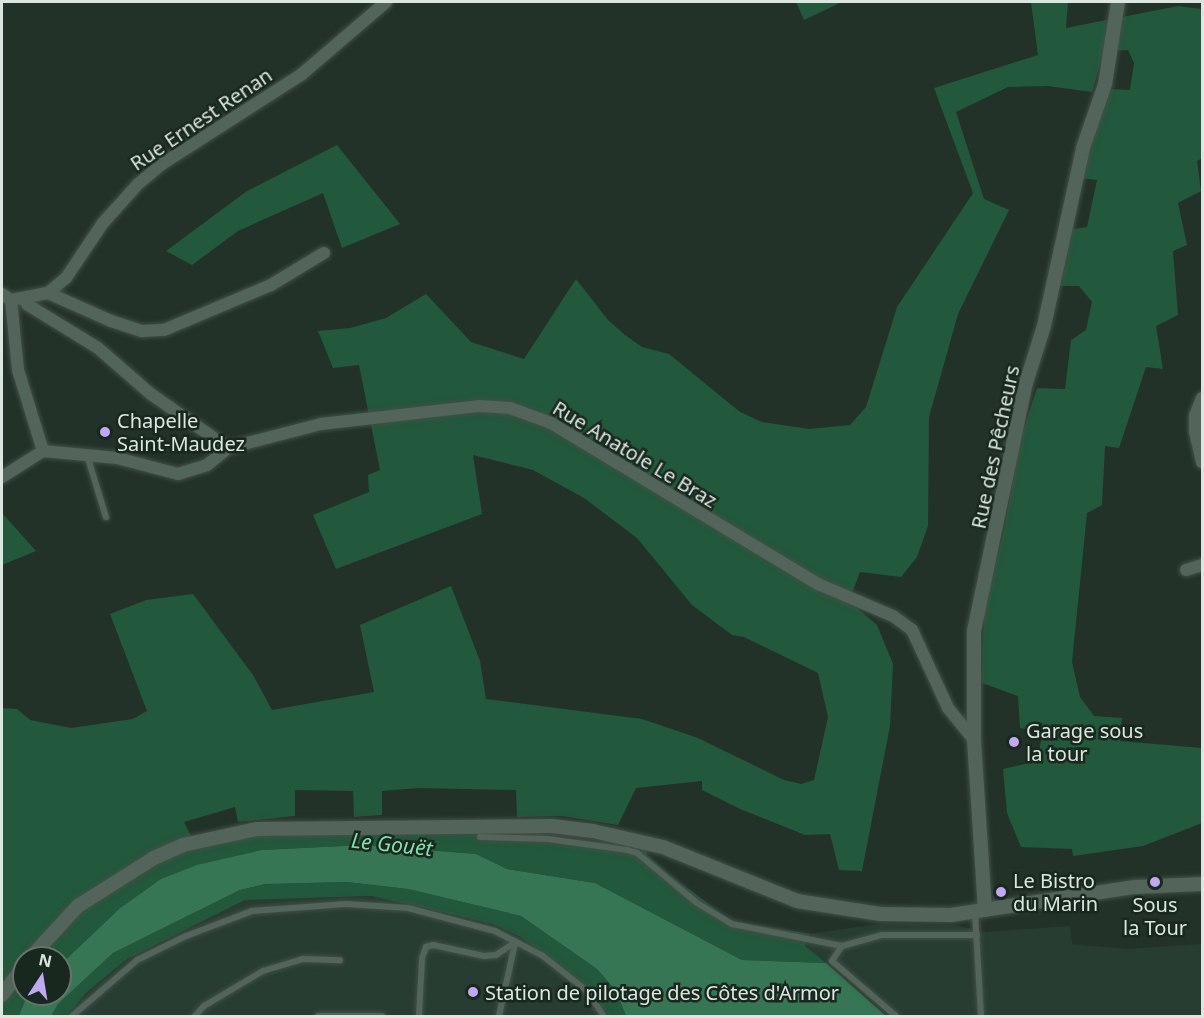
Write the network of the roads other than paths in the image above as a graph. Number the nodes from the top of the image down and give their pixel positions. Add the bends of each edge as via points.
1 (386, 2) edge
2 (1118, 2) edge
3 (324, 253) dead end
4 (48, 293) junction
5 (12, 297) edge
6 (1203, 398) edge
7 (228, 448) junction
8 (43, 451) junction
9 (87, 455) junction
10 (1203, 462) edge
11 (2, 477) edge
12 (106, 517) dead end
13 (1203, 565) edge
14 (1186, 570) dead end
15 (974, 740) junction
16 (480, 837) dead end
17 (1203, 884) edge
18 (980, 910) junction
19 (977, 935) junction
20 (516, 942) junction
21 (41, 946) edge
22 (842, 946) junction
23 (340, 960) dead end
24 (12, 982) edge
25 (2, 995) edge
26 (72, 1017) edge
27 (195, 1017) edge
28 (318, 1017) edge
29 (382, 1017) edge
30 (419, 1017) edge
31 (499, 1017) edge
32 (604, 1017) edge
33 (896, 1017) edge
34 (981, 1017) edge

1 - 4 street, Rue Ernest Renan via 310,67 162,164 138,184 103,223 66,278
2 - 15 street, Rue des Pêcheurs via 1105,84 1083,148 1044,326 1026,383 977,615 972,674
3 - 4 street via 271,285 164,330 142,331
4 - 5 street
5 - 7 street via 98,348 151,394
5 - 8 street via 18,370
6 - 10 street via 1195,415
7 - 9 street via 207,465 178,474 117,458
7 - 15 street, Rue Anatole Le Braz via 321,424 480,406 510,408 541,419 769,557 818,584 876,606 912,630 948,708
8 - 9 street
8 - 11 street
9 - 12 lane
13 - 14 street
15 - 18 street, Rue des Pêcheurs
16 - 22 lane via 548,839 637,853 697,903 732,924
17 - 18 street via 1135,887
18 - 19 lane
18 - 21 street via 900,915 818,905 772,892 663,847 552,826 303,826 217,836 154,858 78,906
19 - 22 lane via 882,935
19 - 34 lane
20 - 26 lane via 495,932 408,908 346,904 252,911 137,960
20 - 30 lane via 496,955 484,956 433,945 426,947
20 - 31 lane
20 - 32 lane via 543,956 587,991
22 - 33 lane via 832,961
23 - 27 lane via 303,959 263,971 204,1006
24 - 25 street
28 - 29 lane

